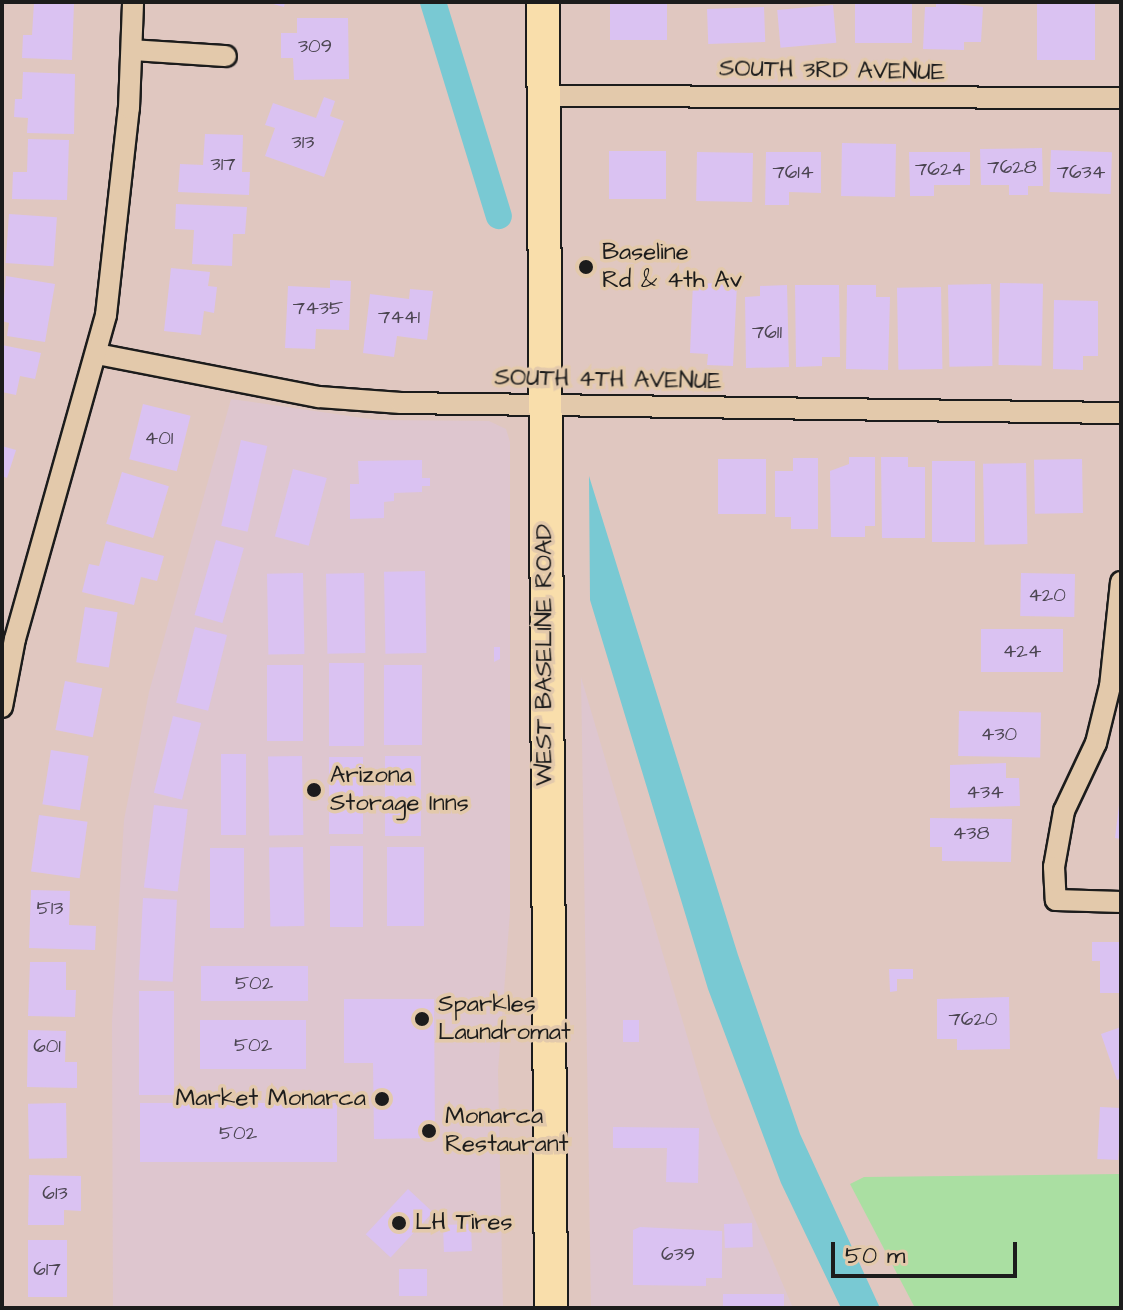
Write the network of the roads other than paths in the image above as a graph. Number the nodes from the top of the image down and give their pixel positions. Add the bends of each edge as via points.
1 (133, 2) edge
2 (543, 2) edge
3 (132, 50) junction
4 (226, 56) dead end
5 (543, 96) junction
6 (1121, 98) edge
7 (97, 354) junction
8 (543, 404) junction
9 (1121, 413) edge
10 (1121, 582) edge
11 (2, 707) edge
12 (1121, 902) edge
13 (551, 1308) edge

1 - 3 street
2 - 5 main road, WEST BASELINE ROAD
3 - 4 street
3 - 7 street via 115,261
5 - 6 street, SOUTH 3RD AVENUE
5 - 8 main road, WEST BASELINE ROAD
7 - 8 street, SOUTH 4TH AVENUE via 319,397
7 - 11 street via 15,639
8 - 9 street, SOUTH 4TH AVENUE
8 - 13 main road, WEST BASELINE ROAD
10 - 12 street via 1110,686 1096,743 1064,811 1054,867 1056,900

